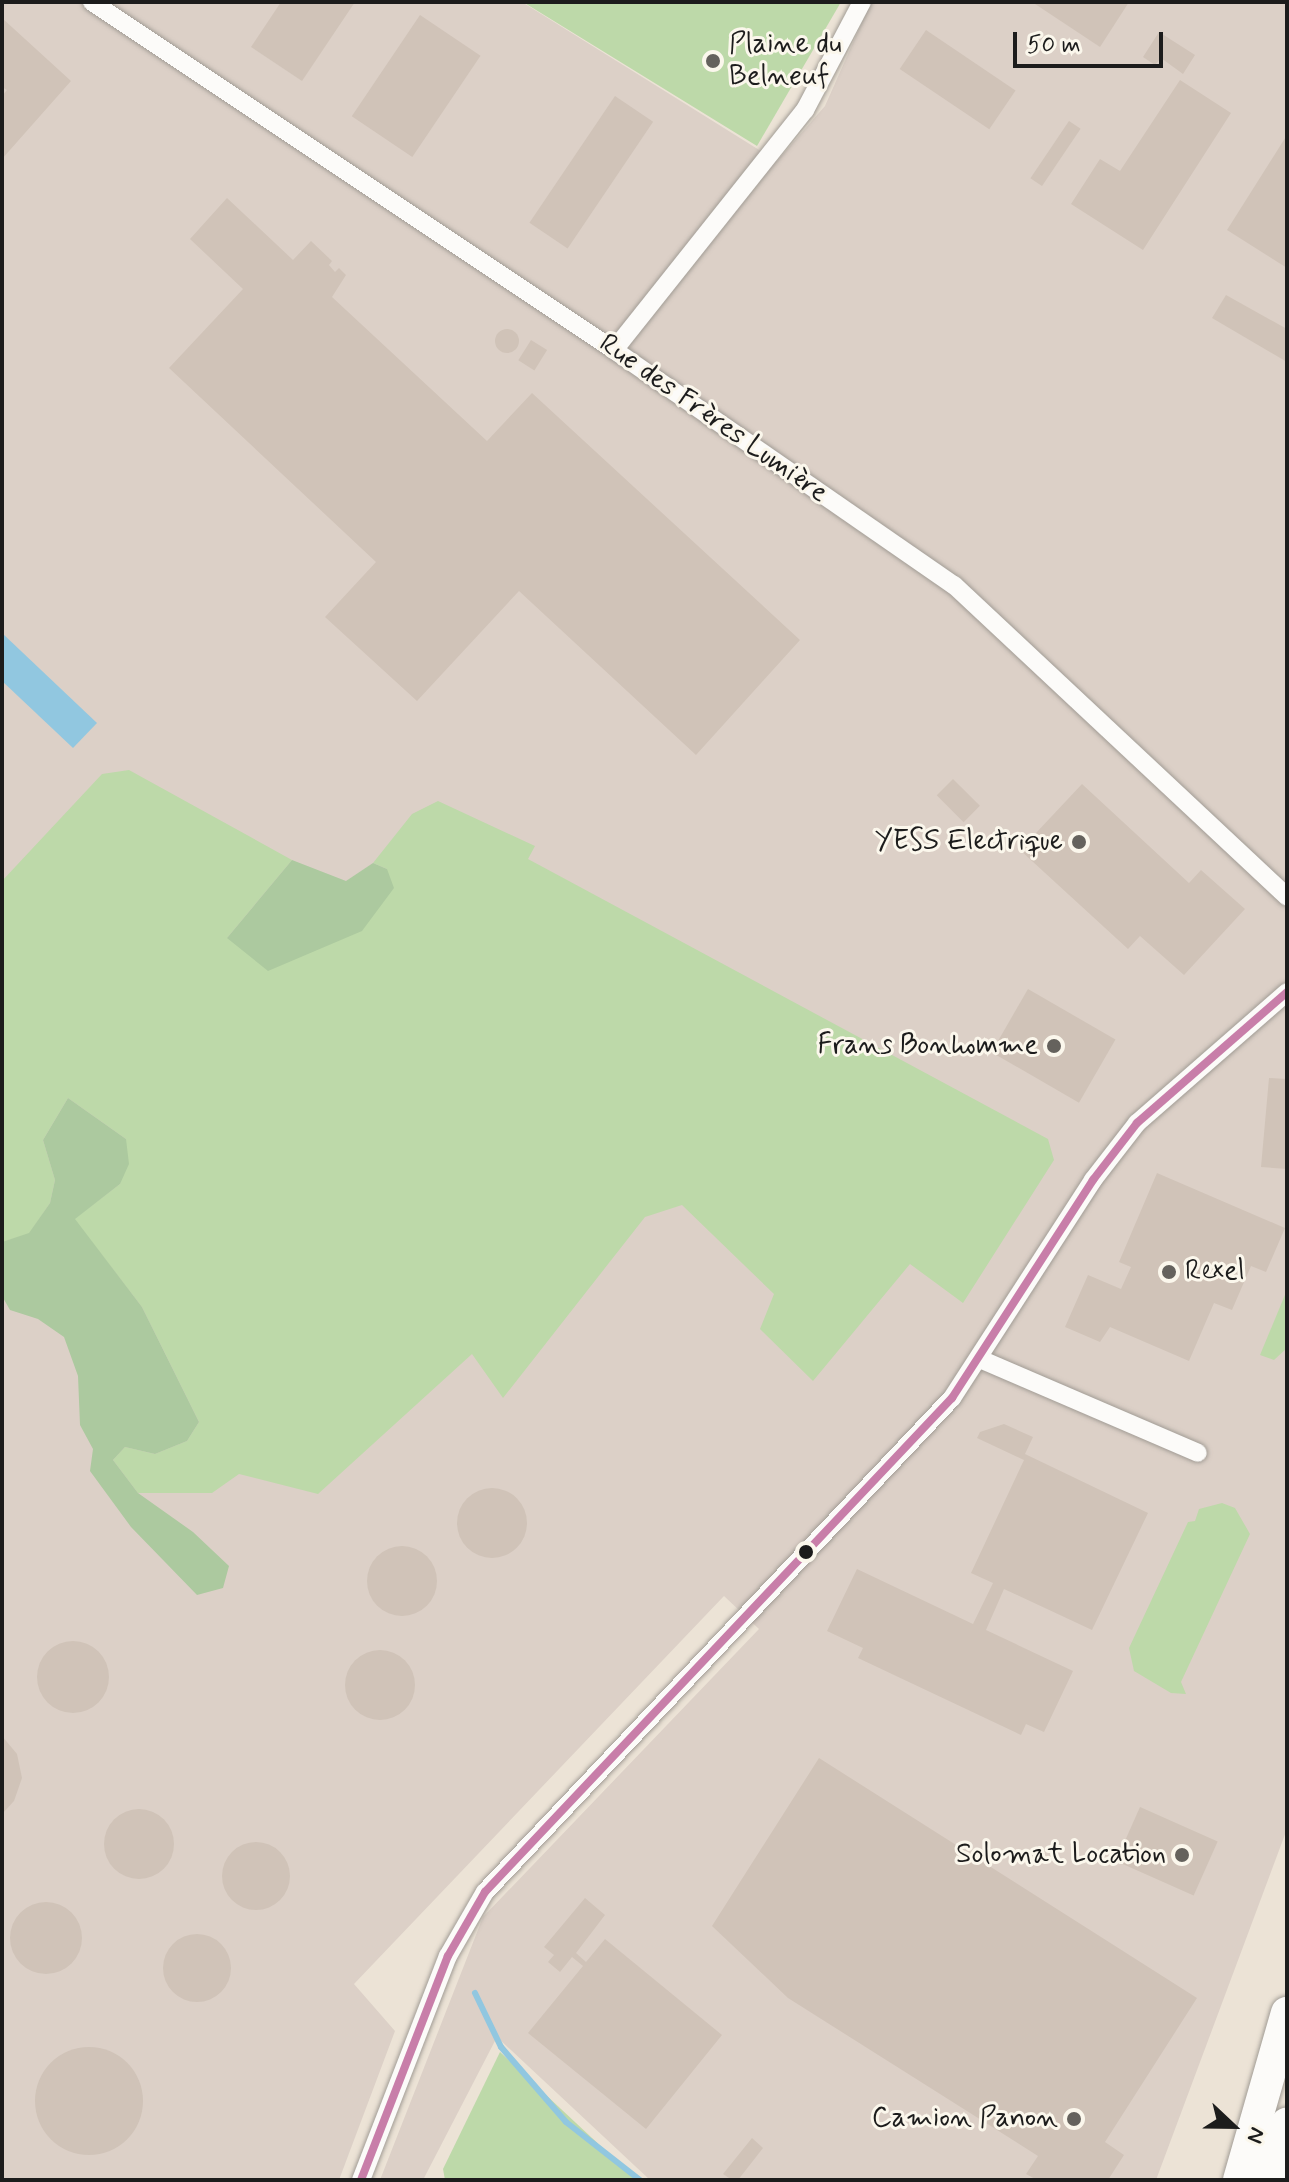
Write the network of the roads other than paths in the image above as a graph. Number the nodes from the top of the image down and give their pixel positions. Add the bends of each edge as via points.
1 (92, 2) edge
2 (862, 2) edge
3 (614, 350) junction
4 (1287, 897) edge
5 (1287, 992) edge
6 (980, 1359) junction
7 (1198, 1453) dead end
8 (1287, 2013) edge
9 (1275, 2051) junction
10 (1287, 2123) edge
11 (1287, 2170) edge
12 (361, 2180) edge
13 (1221, 2180) edge
14 (1239, 2180) edge
15 (1270, 2180) edge
16 (1285, 2180) edge

1 - 3 street, Rue des Frères Lumière
2 - 3 street via 805,110 723,220
3 - 4 street, Rue des Frères Lumière via 954,585
5 - 6 street via 1137,1123 1086,1191
6 - 7 street
6 - 12 street via 952,1398 485,1892 448,1956
8 - 9 highway
9 - 13 highway
9 - 14 highway
10 - 15 highway
11 - 16 highway

